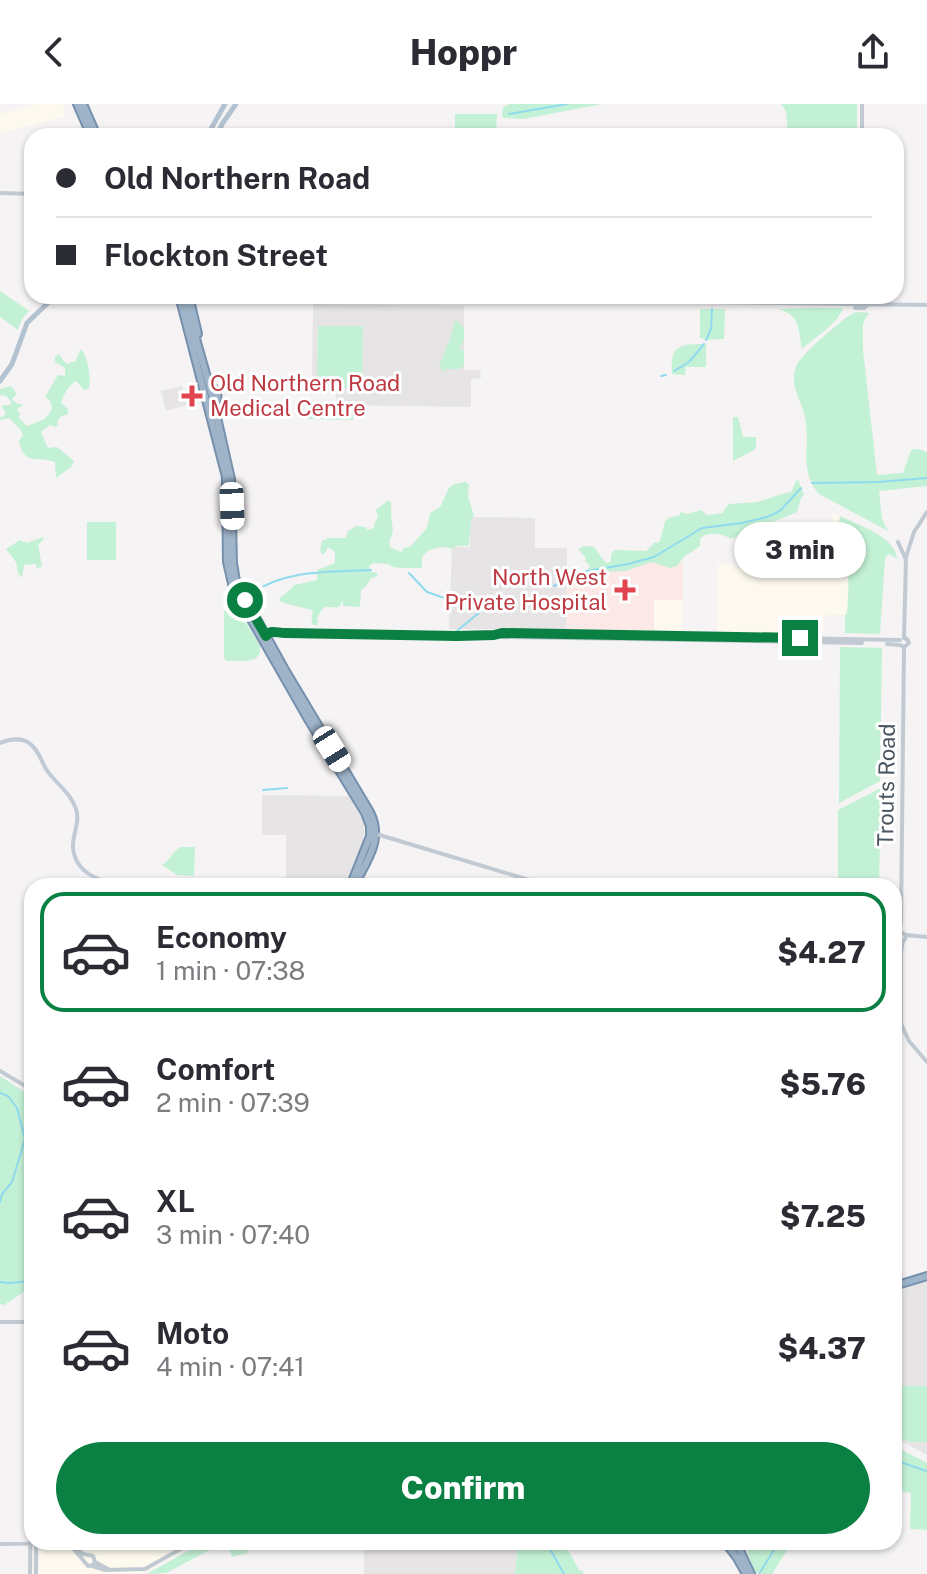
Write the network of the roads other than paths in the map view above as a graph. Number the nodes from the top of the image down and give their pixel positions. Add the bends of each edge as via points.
1 (77, 104) edge
2 (83, 104) edge
3 (225, 104) edge
4 (236, 104) edge
5 (862, 104) edge
6 (92, 128) edge
7 (93, 128) edge
8 (212, 128) edge
9 (220, 128) edge
10 (862, 128) edge
11 (0, 193) edge
12 (24, 194) edge
13 (47, 304) edge
14 (184, 304) edge
15 (869, 304) joint
16 (927, 305) edge
17 (855, 308) dead end
18 (202, 372) junction
19 (0, 381) edge
20 (927, 512) edge
21 (898, 542) dead end
22 (906, 560) junction
23 (266, 640) junction
24 (902, 642) junction
25 (0, 743) edge
26 (374, 833) junction
27 (97, 878) edge
28 (356, 878) edge
29 (523, 878) edge
30 (901, 878) edge
31 (902, 937) edge
32 (927, 937) edge
33 (902, 1026) edge
34 (927, 1062) edge
35 (0, 1071) edge
36 (24, 1085) edge
37 (927, 1274) edge
38 (902, 1282) edge
39 (0, 1322) edge
40 (24, 1322) edge
41 (24, 1543) edge
42 (0, 1544) edge
43 (34, 1550) edge
44 (75, 1550) edge
45 (78, 1550) edge
46 (179, 1550) edge
47 (731, 1550) edge
48 (739, 1550) edge
49 (86, 1558) junction
50 (94, 1564) junction
51 (748, 1572) edge
52 (33, 1574) edge

1 - 6 highway
2 - 7 highway
3 - 8 main road
4 - 9 main road
5 - 10 street
11 - 12 street
13 - 19 main road via 27,323
14 - 18 highway
15 - 16 main road
15 - 17 main road
18 - 23 highway via 231,479 234,572
18 - 23 highway via 226,479 229,577
20 - 22 street, Trouts Road
21 - 22 street
22 - 24 street, Trouts Road
23 - 24 street via 271,632
23 - 26 highway via 370,812
24 - 30 street, Trouts Road
25 - 27 main road via 20,739 37,751 75,805 72,843 77,861
26 - 28 highway
26 - 29 street
31 - 32 street
33 - 34 street, Trouts Road
35 - 36 street
37 - 38 highway
39 - 40 street
41 - 42 street
43 - 52 street
44 - 49 street
45 - 49 street
46 - 50 street via 146,1568
47 - 51 highway
48 - 51 highway
49 - 50 street via 87,1565
49 - 50 street via 93,1556

